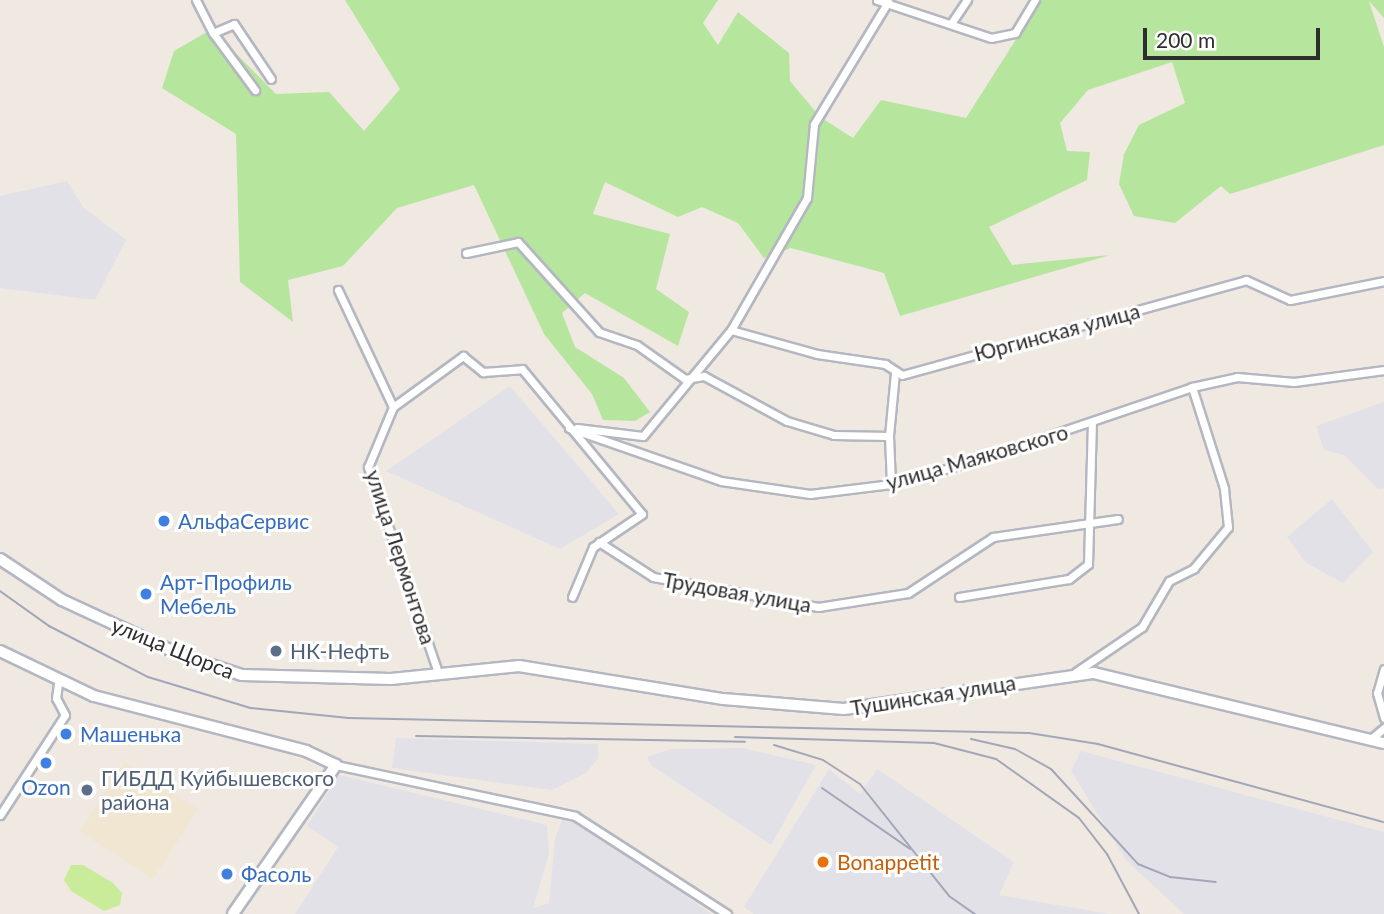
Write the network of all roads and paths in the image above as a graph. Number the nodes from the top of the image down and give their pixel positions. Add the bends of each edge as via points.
1 (196, 0) edge
2 (877, 0) edge
3 (967, 0) edge
4 (1035, 0) edge
5 (888, 2) junction
6 (952, 22) junction
7 (213, 33) junction
8 (271, 79) dead end
9 (255, 90) dead end
10 (466, 253) dead end
11 (1384, 281) edge
12 (338, 290) dead end
13 (731, 330) junction
14 (1384, 370) edge
15 (895, 373) junction
16 (696, 377) junction
17 (1192, 387) junction
18 (393, 407) junction
19 (1092, 424) junction
20 (569, 428) junction
21 (889, 436) junction
22 (891, 484) junction
23 (1118, 519) dead end
24 (1087, 527) junction
25 (600, 542) junction
26 (0, 559) edge
27 (572, 597) dead end
28 (959, 597) dead end
29 (0, 651) edge
30 (489, 664) joint
31 (1384, 669) edge
32 (1076, 672) junction
33 (438, 673) junction
34 (58, 683) junction
35 (1384, 718) edge
36 (1384, 728) edge
37 (1372, 738) junction
38 (1384, 743) edge
39 (336, 765) junction
40 (0, 815) edge
41 (233, 914) edge
42 (727, 914) edge

1 - 7 street
2 - 5 street
3 - 6 street
4 - 6 street via 1015,33 991,38
5 - 6 street
5 - 13 street via 809,141 807,198
7 - 8 street via 234,24
7 - 9 street
10 - 16 street via 518,242 599,332 637,345 685,379
11 - 15 street, Юргинская улица via 1290,300 1246,280
12 - 18 street
13 - 15 street via 817,354 884,364
13 - 16 street
14 - 17 street, улица Маяковского via 1294,382 1237,377
15 - 21 street
16 - 20 street via 643,436
16 - 21 street via 787,421 834,435
17 - 19 street, улица Маяковского
17 - 32 street via 1230,510 1220,542 1194,568 1169,581 1142,627
18 - 20 street via 463,356 483,372 522,369
18 - 33 street, улица Лермонтова via 368,467
19 - 22 street, улица Маяковского
19 - 24 street via 1094,489
20 - 22 street, улица Маяковского via 761,490 810,494
20 - 25 street via 642,514
21 - 22 street
23 - 24 street, Трудовая улица
24 - 25 street, Трудовая улица via 993,537 908,593 818,607 653,577
24 - 28 street via 1088,564 1069,579
25 - 27 street via 588,553
26 - 33 main road, улица Щорса via 40,590 214,668 268,678 359,680
29 - 34 main road
30 - 32 main road, Тушинская улица via 844,709
30 - 33 main road, улица Щорса
31 - 35 street via 1377,693
32 - 37 main road, Тушинская улица
34 - 39 main road via 306,751
34 - 40 street via 56,698 65,715
36 - 37 street
37 - 38 main road, Тушинская улица
39 - 41 main road
39 - 42 street via 575,816

